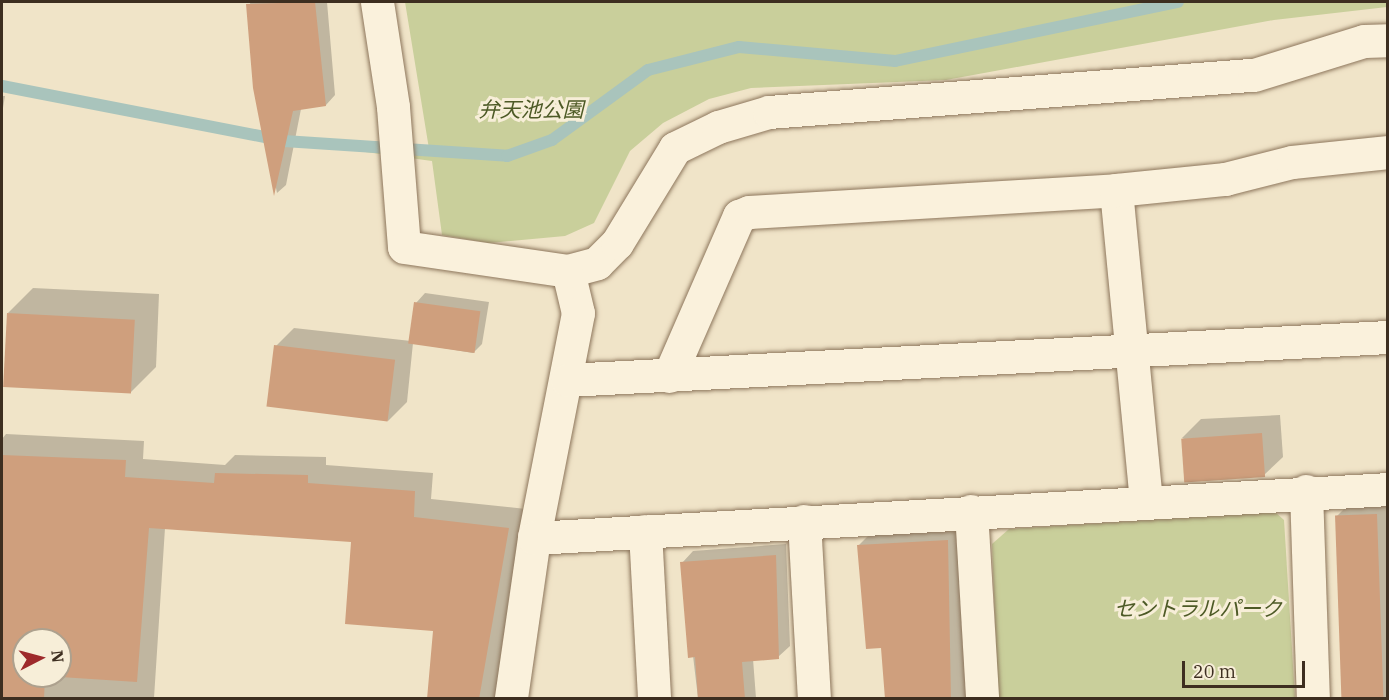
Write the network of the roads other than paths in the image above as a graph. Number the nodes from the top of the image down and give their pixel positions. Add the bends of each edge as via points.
1 (377, 2) edge
2 (1388, 40) edge
3 (1388, 152) edge
4 (1116, 190) junction
5 (568, 271) junction
6 (1388, 337) edge
7 (1128, 350) junction
8 (669, 376) junction
9 (567, 380) junction
10 (1388, 489) edge
11 (1306, 491) junction
12 (1146, 501) junction
13 (971, 511) junction
14 (804, 521) junction
15 (645, 531) junction
16 (534, 538) junction
17 (511, 699) edge
18 (654, 699) edge
19 (814, 699) edge
20 (982, 699) edge
21 (1313, 699) edge

1 - 5 street via 393,107 404,246
2 - 5 street via 1364,41 1254,75 749,118 675,148 617,243 597,263
3 - 4 street via 1292,162 1225,179
4 - 7 street
4 - 8 street via 740,216
5 - 9 street via 578,313
6 - 7 street
7 - 8 street
7 - 12 street
8 - 9 street
9 - 16 street
10 - 11 street
11 - 12 street
11 - 21 street
12 - 13 street
13 - 14 street
13 - 20 street
14 - 15 street
14 - 19 street
15 - 16 street
15 - 18 street
16 - 17 street

